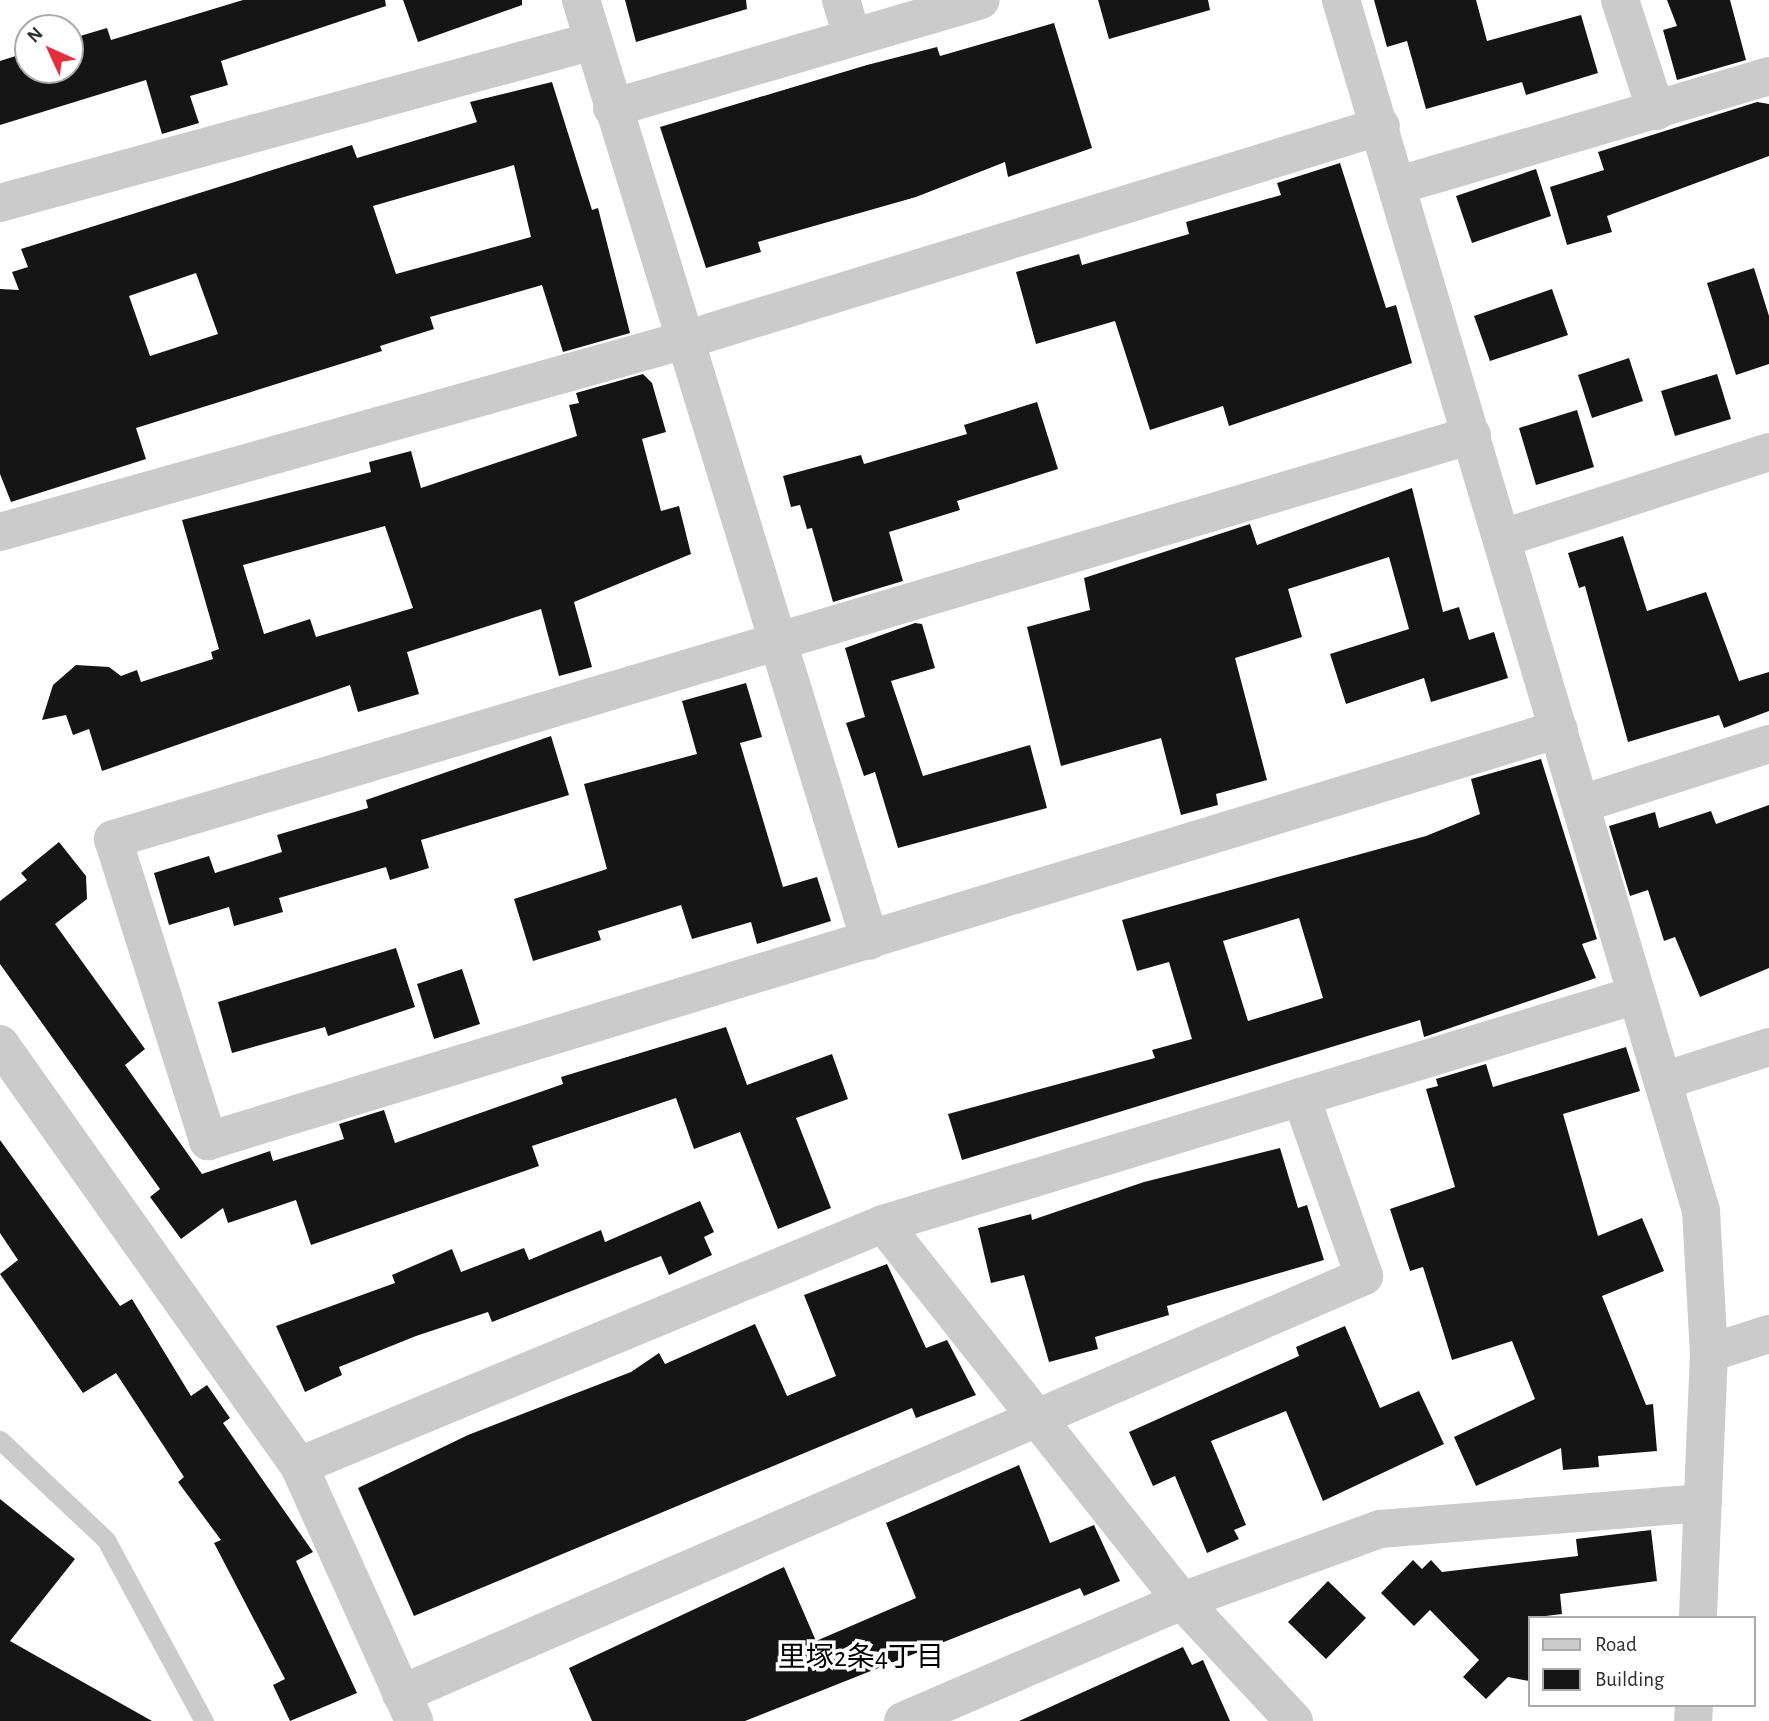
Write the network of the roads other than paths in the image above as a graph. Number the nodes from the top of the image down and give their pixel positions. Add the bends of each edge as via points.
1 (581, 0) edge
2 (841, 0) edge
3 (981, 0) edge
4 (1341, 0) edge
5 (1620, 0) edge
6 (852, 37) junction
7 (593, 41) junction
8 (1769, 76) edge
9 (611, 108) junction
10 (1656, 111) junction
11 (1381, 127) junction
12 (1399, 185) junction
13 (0, 203) edge
14 (685, 340) junction
15 (1472, 435) junction
16 (1769, 452) edge
17 (0, 531) edge
18 (1503, 538) junction
19 (782, 643) junction
20 (1559, 729) junction
21 (1769, 744) edge
22 (1581, 804) junction
23 (870, 941) junction
24 (1633, 996) junction
25 (0, 1044) edge
26 (1769, 1047) edge
27 (1666, 1080) junction
28 (1301, 1097) junction
29 (883, 1224) junction
30 (1769, 1334) edge
31 (1709, 1353) junction
32 (1036, 1417) junction
33 (0, 1440) edge
34 (299, 1466) junction
35 (1703, 1503) junction
36 (1182, 1601) junction
37 (1698, 1616) edge
38 (407, 1707) edge
39 (204, 1721) edge
40 (903, 1721) edge
41 (1294, 1721) edge

1 - 7 street
2 - 6 street
3 - 6 street
4 - 11 street
5 - 10 street
6 - 9 street
7 - 9 street
7 - 13 street
8 - 10 street
9 - 14 street
10 - 12 street
11 - 12 street
11 - 14 street
12 - 15 street
14 - 17 street
14 - 19 street
15 - 18 street
15 - 19 street
16 - 18 street
18 - 20 street
19 - 23 street
19 - 23 street via 113,839 208,1141
20 - 22 street
20 - 23 street
21 - 22 street
22 - 24 street
24 - 27 street
24 - 28 street
25 - 34 street
26 - 27 street
27 - 31 street via 1701,1210
28 - 29 street
28 - 32 street via 1364,1276
29 - 32 street
29 - 34 street
30 - 31 street
31 - 35 street
32 - 36 street
32 - 38 street
33 - 39 lane via 106,1540
34 - 38 street
35 - 36 street via 1380,1529
35 - 37 street
36 - 40 street
36 - 41 street

